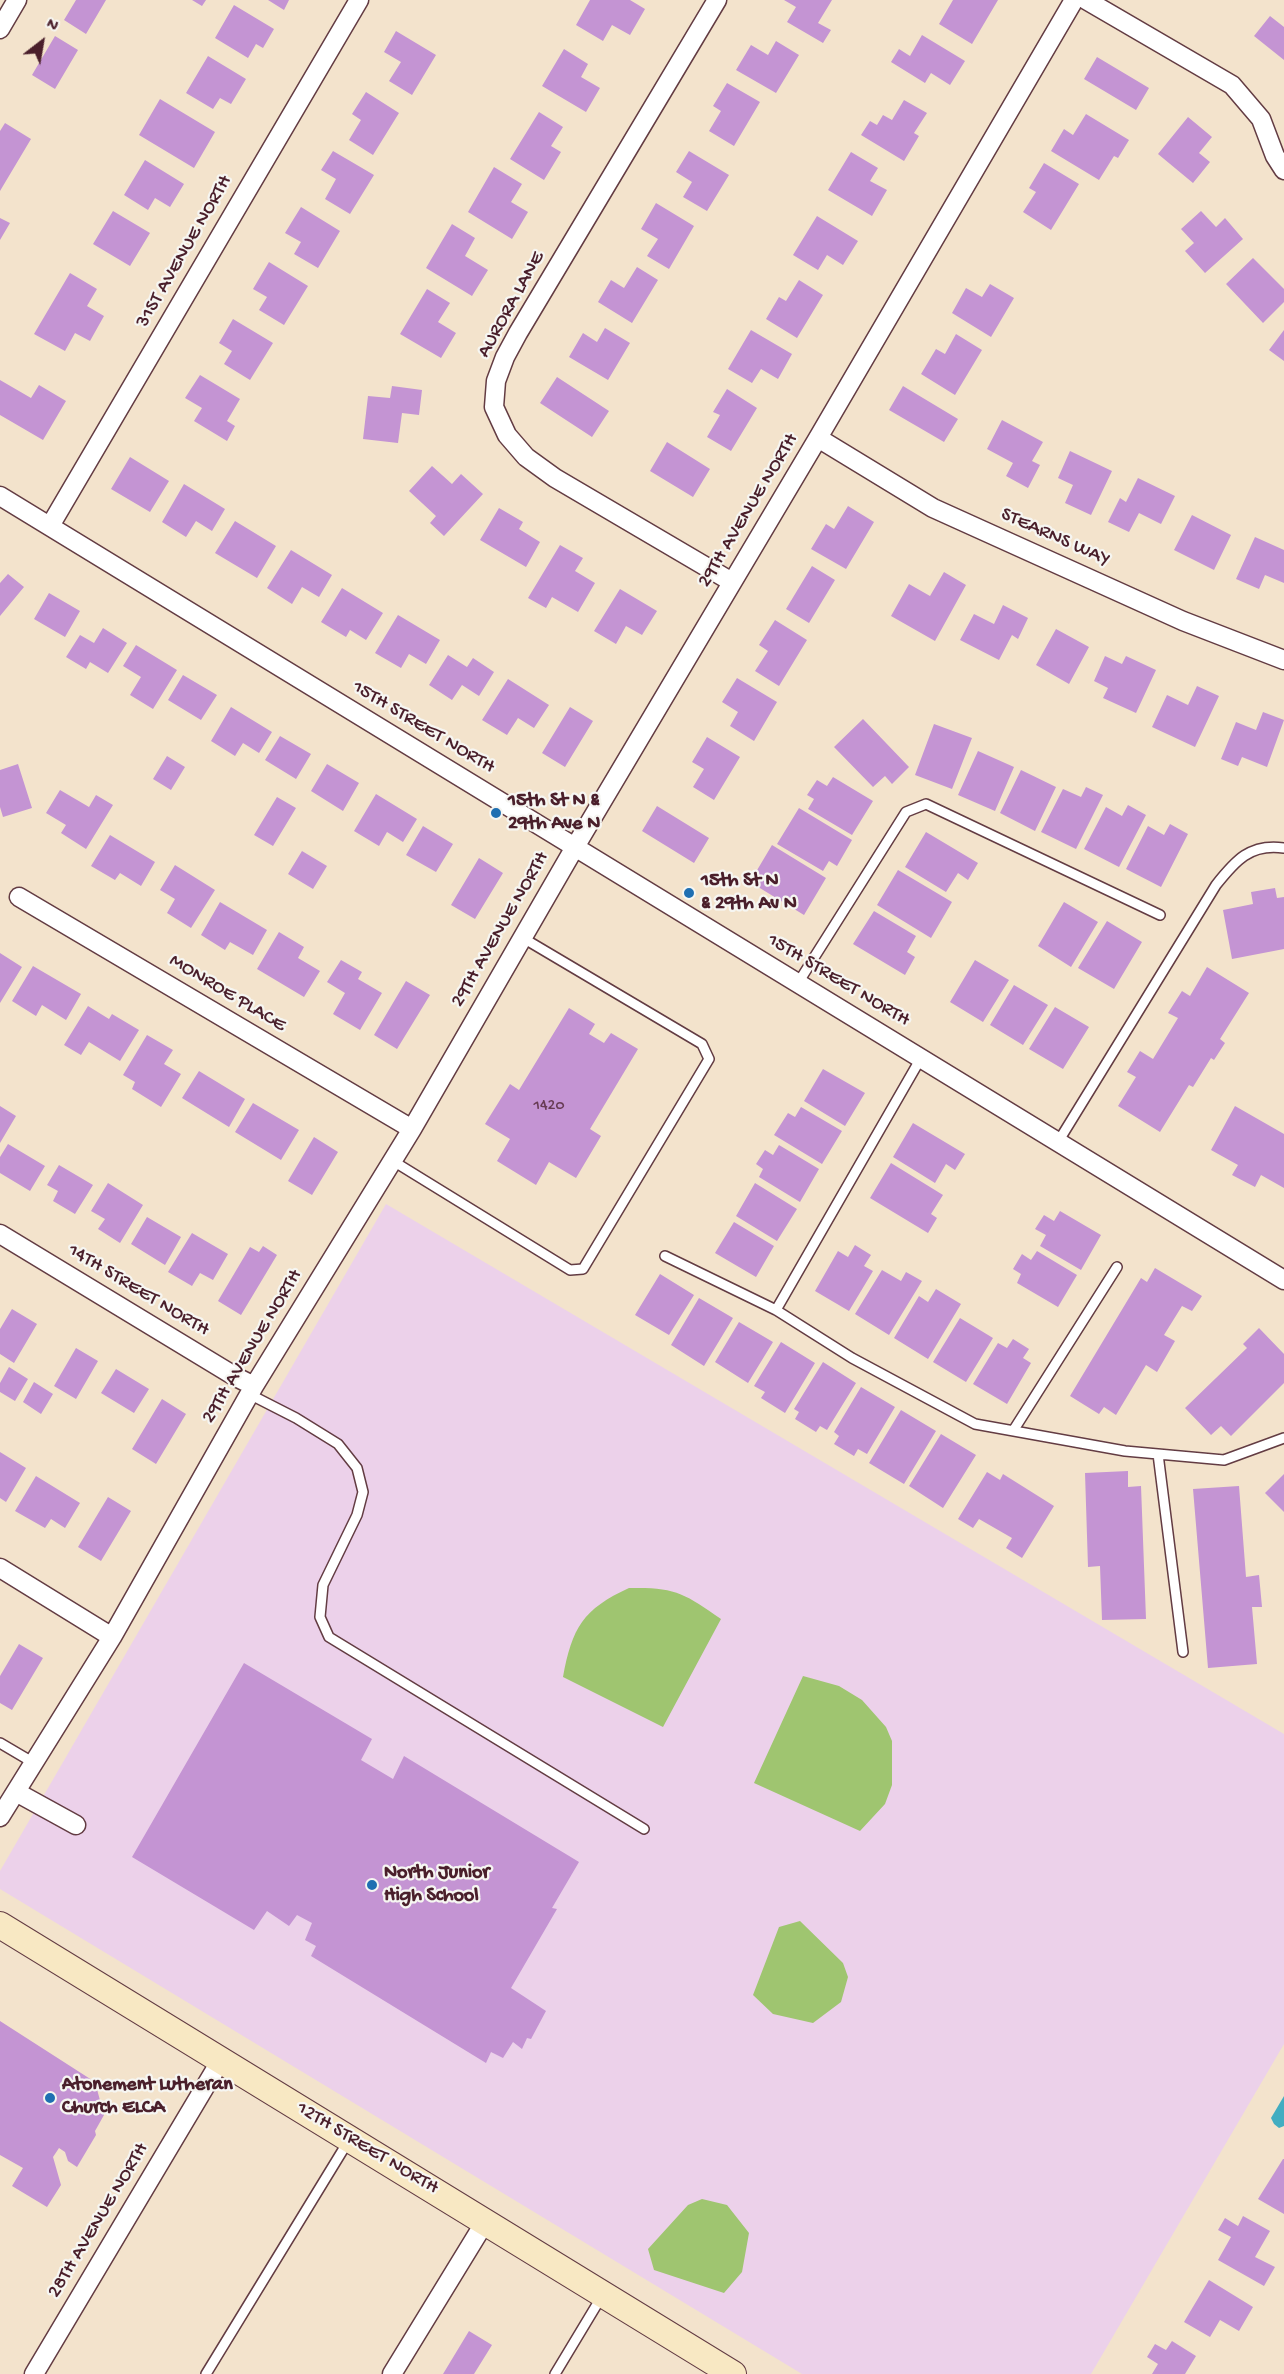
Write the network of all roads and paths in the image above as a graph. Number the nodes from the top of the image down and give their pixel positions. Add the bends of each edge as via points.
1 (17, 0) edge
2 (359, 0) edge
3 (717, 0) edge
4 (1074, 0) edge
5 (1086, 0) edge
6 (0, 29) edge
7 (1281, 159) edge
8 (818, 438) junction
9 (0, 496) edge
10 (50, 526) junction
11 (732, 582) junction
12 (1284, 660) edge
13 (575, 847) junction
14 (1284, 848) edge
15 (19, 897) dead end
16 (1160, 915) dead end
17 (523, 938) junction
18 (798, 983) junction
19 (921, 1058) junction
20 (412, 1129) junction
21 (1058, 1142) junction
22 (393, 1161) junction
23 (0, 1234) edge
24 (665, 1257) dead end
25 (1117, 1267) dead end
26 (1284, 1280) edge
27 (776, 1310) junction
28 (251, 1390) junction
29 (1013, 1431) junction
30 (1284, 1438) edge
31 (1158, 1454) junction
32 (0, 1568) edge
33 (112, 1637) junction
34 (1183, 1652) dead end
35 (0, 1743) edge
36 (34, 1763) junction
37 (16, 1792) junction
38 (0, 1817) edge
39 (76, 1825) dead end
40 (644, 1829) dead end
41 (0, 1925) edge
42 (220, 2060) junction
43 (349, 2139) junction
44 (485, 2222) junction
45 (603, 2294) junction
46 (729, 2373) edge
47 (34, 2374) edge
48 (206, 2374) edge
49 (392, 2374) edge
50 (555, 2374) edge

1 - 6 street
2 - 10 street, 31ST AVENUE NORTH
3 - 11 street, AURORA LANE via 518,333 496,381 494,407 507,435 526,457
4 - 8 street, 29TH AVENUE NORTH
5 - 7 street via 1232,85 1260,119
8 - 11 street, 29TH AVENUE NORTH
8 - 12 street, STEARNS WAY via 933,508 1183,621
9 - 10 street, 15TH STREET NORTH
10 - 13 street, 15TH STREET NORTH
11 - 13 street, 29TH AVENUE NORTH
13 - 17 street, 29TH AVENUE NORTH
13 - 18 street, 15TH STREET NORTH
14 - 21 lane via 1250,851 1233,863 1216,885
15 - 20 street, MONROE PLACE
16 - 18 lane via 926,804 906,812
17 - 20 street, 29TH AVENUE NORTH
17 - 22 lane via 702,1044 709,1059 583,1269 570,1270
18 - 19 street, 15TH STREET NORTH
19 - 21 street, 15TH STREET NORTH
19 - 27 lane
20 - 22 street, 29TH AVENUE NORTH
21 - 26 street, 15TH STREET NORTH
22 - 28 street, 29TH AVENUE NORTH
23 - 28 street, 14TH STREET NORTH via 236,1377
24 - 27 lane
25 - 29 lane
27 - 29 lane via 852,1358 975,1424
28 - 33 street, 29TH AVENUE NORTH
28 - 40 lane via 338,1444 357,1468 363,1492 357,1515 323,1585 320,1617 329,1636
29 - 31 lane
30 - 31 lane via 1224,1460
31 - 34 lane
32 - 33 street
33 - 36 street, 29TH AVENUE NORTH
35 - 36 lane
36 - 37 street, 29TH AVENUE NORTH
37 - 38 street, 29TH AVENUE NORTH
37 - 39 street
41 - 42 street, 12TH STREET NORTH
42 - 43 street, 12TH STREET NORTH
42 - 47 street, 28TH AVENUE NORTH
43 - 44 street, 12TH STREET NORTH
43 - 48 lane
44 - 45 street, 12TH STREET NORTH
44 - 49 street
45 - 46 street, 12TH STREET NORTH
45 - 50 lane

